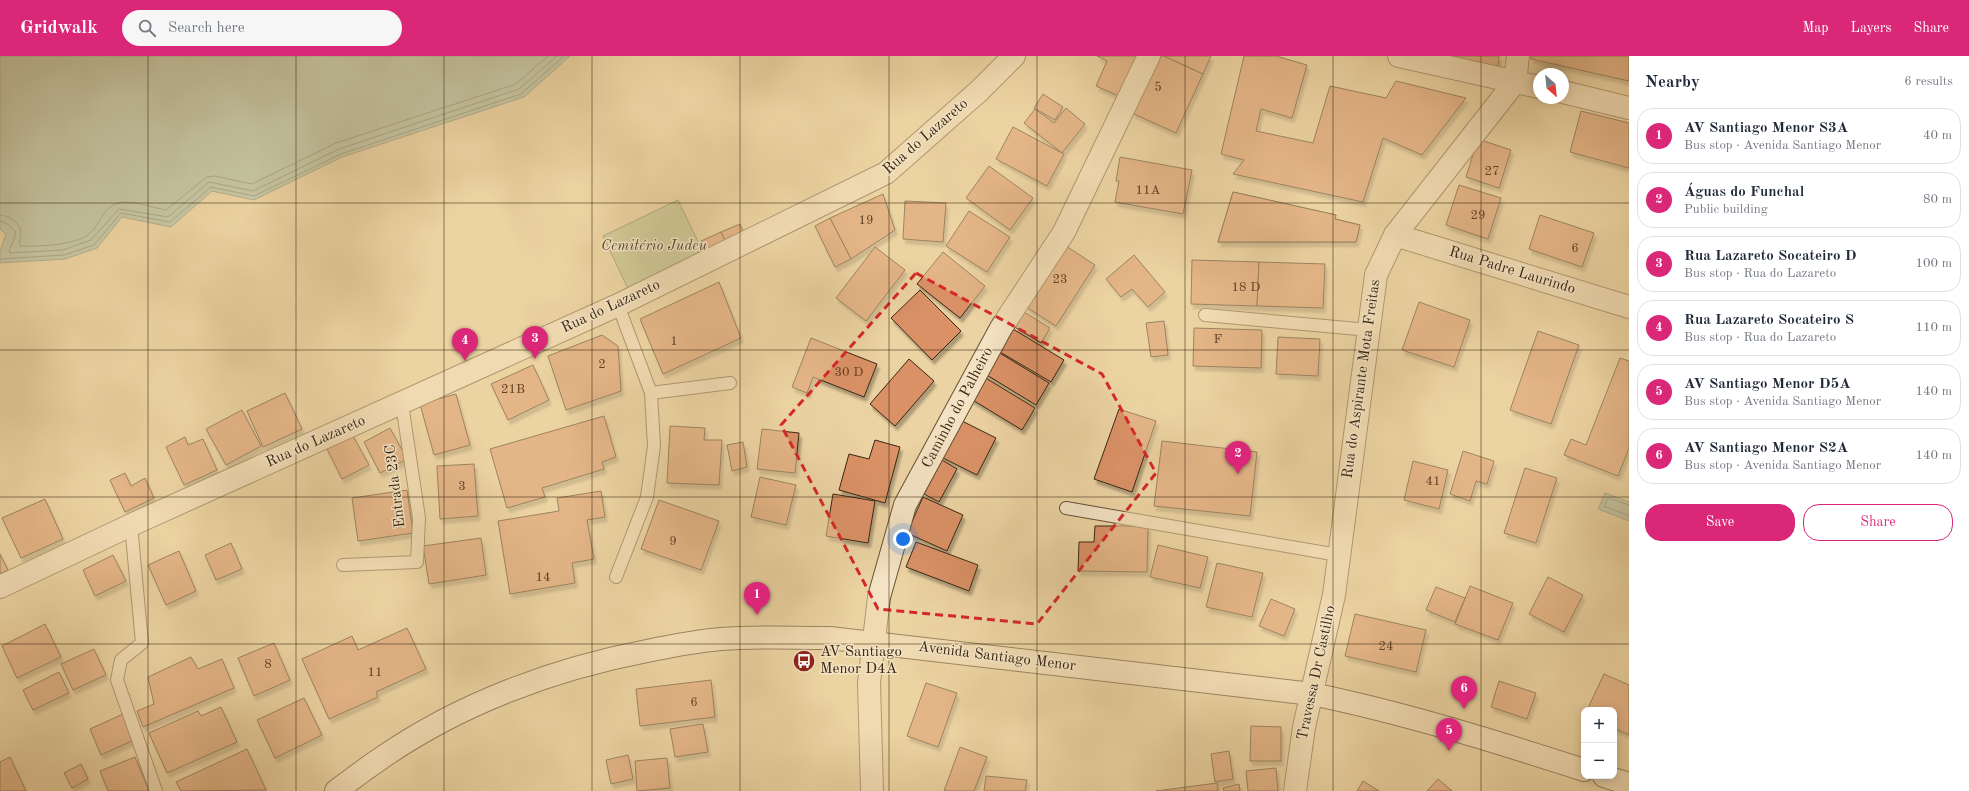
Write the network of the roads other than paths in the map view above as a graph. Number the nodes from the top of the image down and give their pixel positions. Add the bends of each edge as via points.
1 (1014, 56) edge
2 (1149, 56) edge
3 (1399, 56) edge
4 (1518, 56) edge
5 (1515, 82) junction
6 (1533, 86) edge
7 (1569, 93) edge
8 (1629, 108) edge
9 (1395, 235) junction
10 (618, 305) junction
11 (1629, 307) edge
12 (1205, 316) dead end
13 (1369, 330) junction
14 (730, 383) dead end
15 (651, 392) junction
16 (402, 404) junction
17 (1066, 508) dead end
18 (131, 525) junction
19 (1338, 555) junction
20 (343, 565) dead end
21 (616, 577) dead end
22 (0, 587) edge
23 (874, 642) junction
24 (1312, 694) junction
25 (1581, 769) edge
26 (1613, 779) edge
27 (1629, 784) edge
28 (156, 791) edge
29 (336, 791) edge
30 (872, 791) edge
31 (1295, 791) edge

1 - 10 street, Rua do Lazareto via 979,91 886,173
2 - 23 street, Caminho do Palheiro via 1064,232 1001,328 905,505 879,597
3 - 5 street
4 - 5 street
5 - 6 street
5 - 9 street, Rua do Aspirante Mota Freitas
7 - 8 street
9 - 11 street, Rua Padre Laurindo
9 - 13 street, Rua do Aspirante Mota Freitas via 1376,275
10 - 15 lane
10 - 16 street, Rua do Lazareto
12 - 13 lane
13 - 19 street, Rua do Aspirante Mota Freitas
14 - 15 lane
15 - 21 lane via 654,446 647,497
16 - 18 street, Rua do Lazareto
16 - 20 lane, Entrada 23C via 419,518 417,562
17 - 19 lane
18 - 22 street, Rua do Lazareto
18 - 28 lane via 142,642 121,660 117,680
19 - 24 street, Travessa Dr Castilho via 1334,595
23 - 24 street, Avenida Santiago Menor
23 - 29 street, Avenida Santiago Menor via 830,638 720,639 601,660 530,682 432,727 380,758
23 - 30 street, Caminho do Palheiro via 869,683
24 - 25 street, Avenida Santiago Menor via 1356,703 1463,732
24 - 31 street, Travessa Dr Castilho via 1304,727
26 - 27 street

